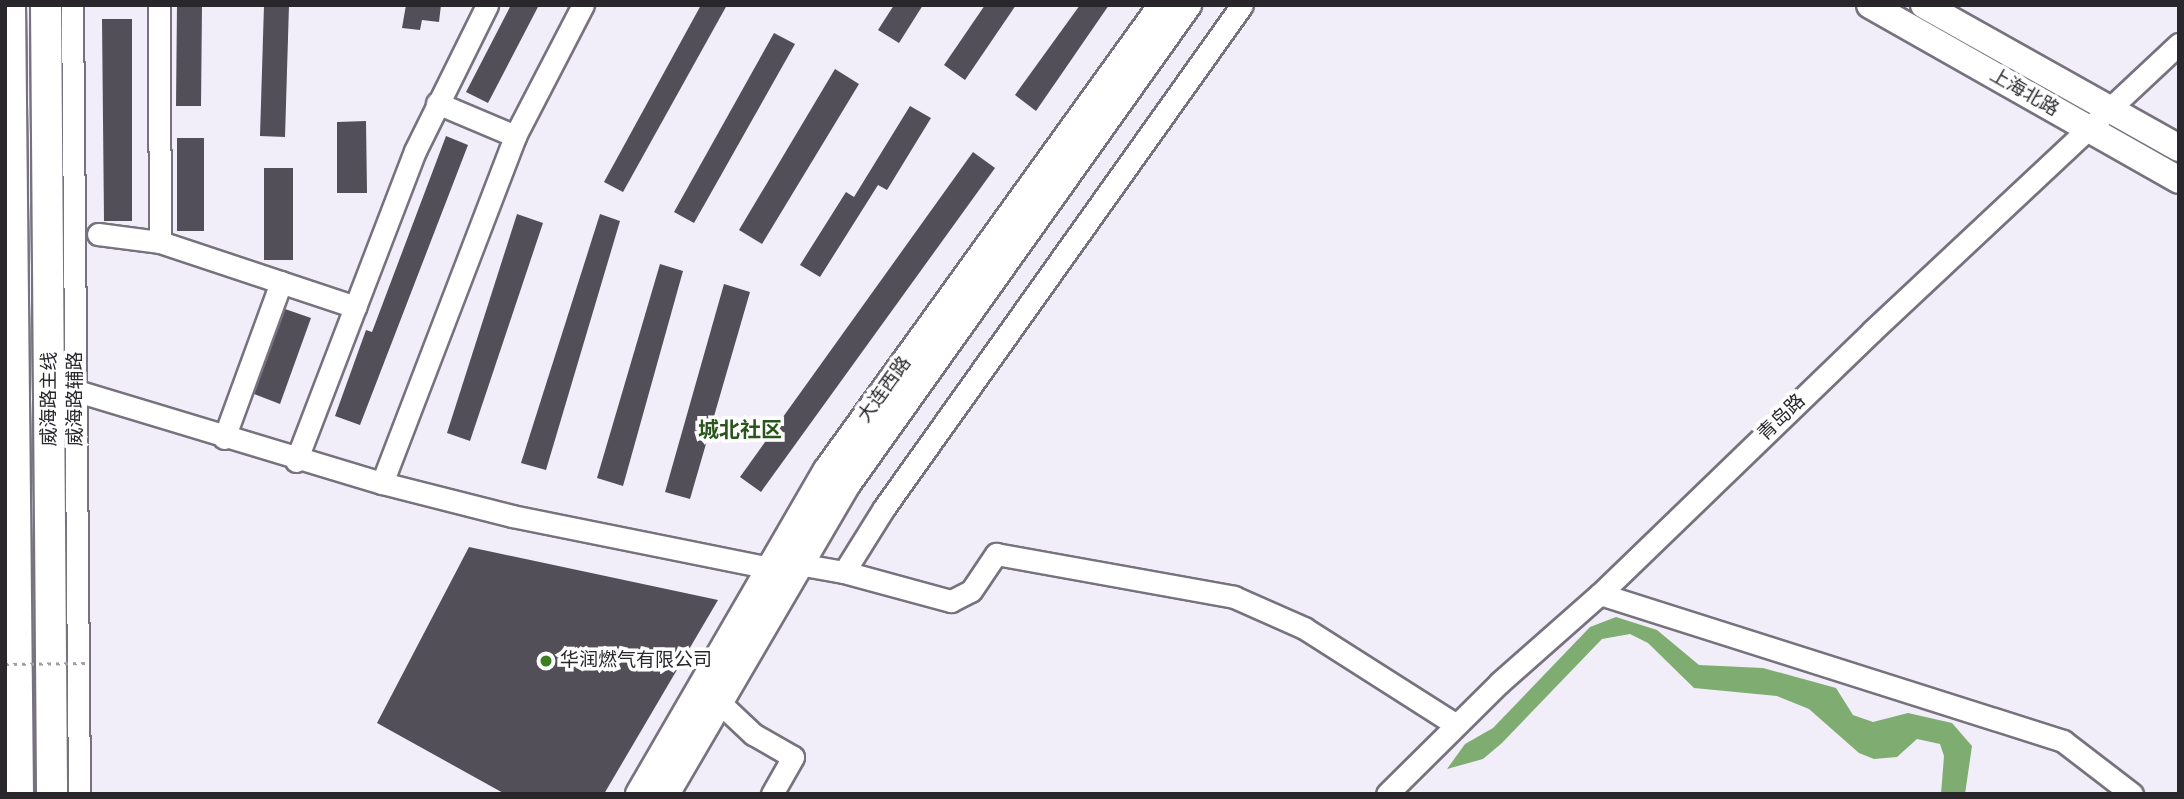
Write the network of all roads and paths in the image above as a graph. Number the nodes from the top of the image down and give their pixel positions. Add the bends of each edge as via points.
1 (10, 5) edge
2 (46, 5) edge
3 (58, 5) edge
4 (72, 5) edge
5 (159, 5) edge
6 (487, 5) edge
7 (583, 5) edge
8 (1162, 5) edge
9 (1188, 5) edge
10 (1242, 5) edge
11 (1870, 5) edge
12 (1924, 5) edge
13 (5, 11) edge
14 (2179, 44) edge
15 (11, 55) junction
16 (437, 103) junction
17 (2111, 110) junction
18 (48, 121) junction
19 (2090, 131) junction
20 (515, 136) junction
21 (2179, 148) edge
22 (2179, 180) edge
23 (99, 234) dead end
24 (160, 242) junction
25 (281, 282) junction
26 (355, 307) junction
27 (76, 391) junction
28 (224, 438) junction
29 (296, 461) junction
30 (382, 483) junction
31 (798, 564) junction
32 (769, 568) junction
33 (844, 572) junction
34 (1600, 594) junction
35 (90, 663) dead end
36 (5, 664) edge
37 (719, 702) junction
38 (1456, 725) junction
39 (18, 794) edge
40 (52, 794) edge
41 (79, 794) edge
42 (639, 794) edge
43 (666, 794) edge
44 (772, 794) edge
45 (1387, 794) edge
46 (2133, 794) edge

1 - 15 highway, 威海路主线
2 - 18 highway, 威海路主线
3 - 18 highway
4 - 27 street, 威海路辅路
5 - 24 street
6 - 16 street
7 - 20 street
8 - 32 main road, 大连西路 via 827,470
9 - 31 main road, 大连西路 via 848,484
10 - 33 street via 884,508
11 - 19 main road, 上海北路
12 - 17 main road, 上海北路
13 - 15 highway
14 - 17 street, 青岛路
15 - 39 highway, 威海路主线
16 - 20 street
16 - 26 street
17 - 19 street, 青岛路
17 - 21 main road, 上海北路
18 - 40 highway, 威海路主线
19 - 22 main road, 上海北路
19 - 34 street, 青岛路 via 1871,332
20 - 30 street
23 - 24 street
24 - 25 street
25 - 26 street
25 - 28 street
26 - 29 street
27 - 28 street
27 - 41 street, 威海路辅路
28 - 29 street
29 - 30 street
30 - 32 street via 512,516
31 - 33 street
31 - 37 main road, 大连西路
32 - 42 main road, 大连西路
33 - 38 street via 951,601 971,591 996,554 1234,597 1304,628
34 - 38 street, 青岛路
34 - 46 street via 2063,741
35 - 36 path, bridge
37 - 43 main road, 大连西路
37 - 44 street via 753,734 793,757
38 - 45 street, 青岛路

